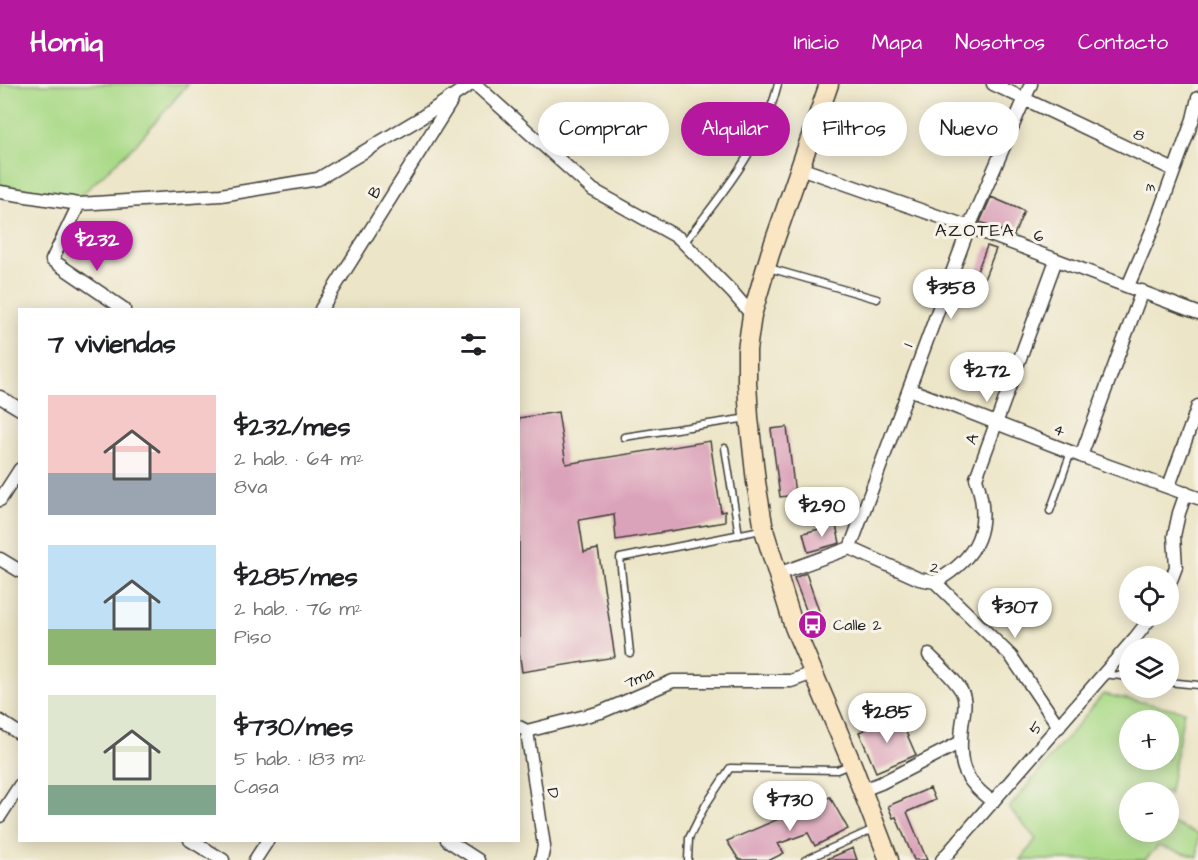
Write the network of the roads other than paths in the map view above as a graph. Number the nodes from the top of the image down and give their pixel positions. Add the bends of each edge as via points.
1 (473, 84) edge
2 (778, 84) edge
3 (829, 84) edge
4 (993, 84) edge
5 (1031, 84) edge
6 (456, 93) junction
7 (1198, 98) edge
8 (1024, 99) junction
9 (1195, 120) edge
10 (800, 168) junction
11 (1174, 170) junction
12 (0, 192) edge
13 (79, 204) junction
14 (969, 227) junction
15 (684, 243) junction
16 (1056, 260) junction
17 (766, 267) junction
18 (1128, 286) junction
19 (1142, 291) junction
20 (877, 299) dead end
21 (123, 308) edge
22 (322, 308) edge
23 (1198, 313) edge
24 (752, 315) junction
25 (909, 389) junction
26 (0, 397) edge
27 (1198, 406) edge
28 (18, 408) edge
29 (749, 418) junction
30 (996, 422) junction
31 (624, 437) dead end
32 (725, 448) dead end
33 (1076, 454) junction
34 (18, 472) edge
35 (1168, 486) junction
36 (1186, 494) junction
37 (1198, 498) edge
38 (0, 500) edge
39 (1050, 511) dead end
40 (764, 530) junction
41 (739, 535) junction
42 (849, 548) junction
43 (0, 559) edge
44 (1176, 566) edge
45 (18, 571) edge
46 (778, 574) junction
47 (935, 582) junction
48 (1144, 626) edge
49 (630, 653) dead end
50 (929, 655) dead end
51 (813, 673) junction
52 (1103, 674) junction
53 (1119, 676) edge
54 (1179, 683) edge
55 (1198, 685) edge
56 (0, 722) edge
57 (1059, 727) junction
58 (523, 729) edge
59 (18, 733) edge
60 (961, 742) junction
61 (852, 764) junction
62 (18, 788) edge
63 (863, 790) junction
64 (993, 802) junction
65 (0, 816) edge
66 (876, 827) junction
67 (193, 842) edge
68 (267, 842) edge
69 (450, 842) edge
70 (222, 860) edge
71 (255, 860) edge
72 (478, 860) edge
73 (541, 860) edge
74 (688, 860) edge
75 (805, 860) edge
76 (889, 860) edge
77 (942, 860) edge

1 - 6 street
1 - 15 street via 593,190
2 - 15 lane via 769,115 739,172
3 - 10 main road
4 - 8 street, 8
5 - 8 street, 1
6 - 13 street via 318,179 221,195
6 - 22 street, B
7 - 9 street, 3
8 - 11 street, 8
8 - 14 street, 1
9 - 11 street, 3
10 - 14 street, 6
10 - 17 main road
11 - 18 street, 3
12 - 13 street
13 - 21 street via 52,260
14 - 16 street, 6
14 - 25 street, 1
15 - 24 street
16 - 18 street, 6
16 - 30 street, A
17 - 20 lane
17 - 24 main road
18 - 19 street, 6
19 - 23 street, 6
19 - 33 street
24 - 29 main road via 747,351
25 - 30 street, 4
25 - 42 street, 1
26 - 28 street
27 - 35 street
29 - 31 lane
29 - 40 main road
30 - 33 street, 4
30 - 47 street, A via 976,478 984,512 980,538 965,561
32 - 41 lane
33 - 35 street, 4
33 - 39 lane
34 - 38 street
35 - 36 street, 4
36 - 37 street, 4
36 - 44 street via 1174,536
40 - 41 lane
40 - 46 main road
41 - 49 lane via 620,558
42 - 46 street
42 - 47 street, 2 via 919,579
43 - 45 street
46 - 51 main road
47 - 57 street, 2 via 1011,656
48 - 52 street, 5
50 - 60 street via 964,698
51 - 58 street, 7ma via 791,681 673,681 601,712
51 - 61 main road
52 - 53 lane
52 - 57 street, 5
54 - 55 lane
56 - 59 street
57 - 64 street, 5
58 - 73 street, D via 544,846
60 - 63 street
60 - 64 street via 964,772 970,783
61 - 63 main road
61 - 74 lane via 837,770 730,768 689,838
62 - 65 street
63 - 66 main road
64 - 77 street, 5
66 - 75 lane
66 - 76 main road
67 - 70 street
68 - 71 street
69 - 72 street

